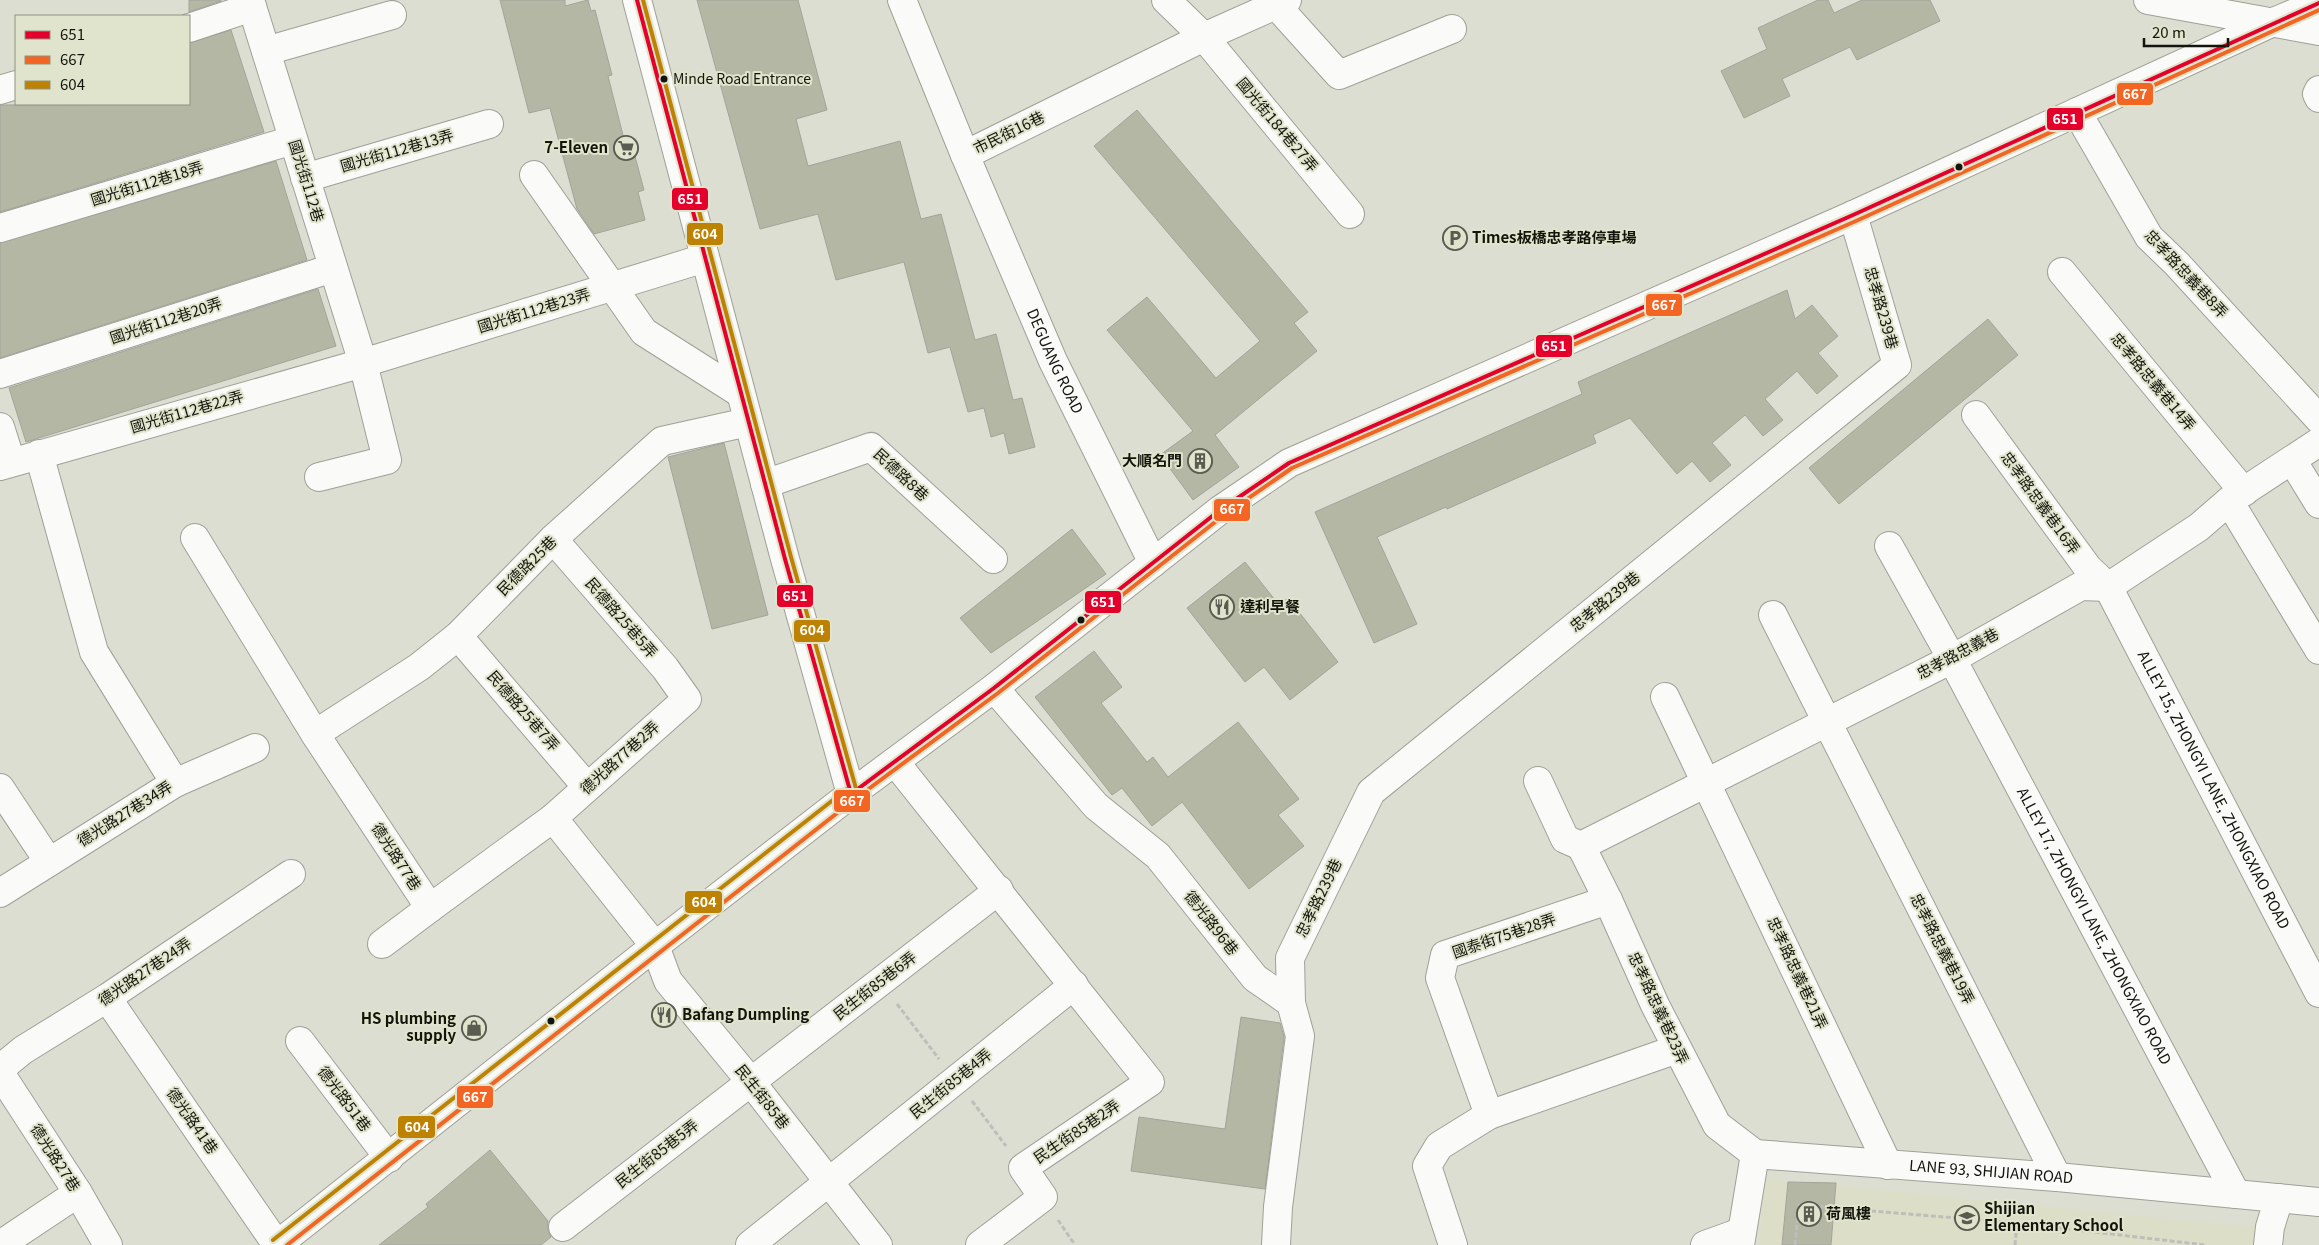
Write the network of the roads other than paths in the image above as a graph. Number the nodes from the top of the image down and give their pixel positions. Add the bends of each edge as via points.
1 (637, 0) edge
2 (902, 0) edge
3 (1166, 0) edge
4 (2148, 0) edge
5 (1281, 2) edge
6 (251, 3) edge
7 (2319, 3) edge
8 (2191, 4) edge
9 (392, 15) dead end
10 (2271, 23) junction
11 (190, 28) edge
12 (1452, 29) dead end
13 (2319, 32) edge
14 (1204, 37) junction
15 (2216, 48) junction
16 (266, 52) junction
17 (15, 85) edge
18 (0, 90) edge
19 (2319, 90) edge
20 (2319, 98) edge
21 (2076, 112) junction
22 (489, 124) dead end
23 (293, 140) junction
24 (965, 155) junction
25 (534, 175) dead end
26 (305, 178) junction
27 (1350, 214) dead end
28 (1853, 215) junction
29 (0, 228) edge
30 (705, 258) junction
31 (333, 268) junction
32 (2062, 272) dead end
33 (611, 288) junction
34 (363, 363) junction
35 (0, 374) edge
36 (740, 393) junction
37 (1976, 415) dead end
38 (2319, 419) edge
39 (748, 422) junction
40 (0, 427) edge
41 (2319, 442) edge
42 (39, 454) junction
43 (2292, 460) junction
44 (6, 464) edge
45 (319, 477) dead end
46 (765, 484) junction
47 (2236, 496) junction
48 (2319, 504) edge
49 (195, 538) dead end
50 (553, 539) junction
51 (1889, 546) dead end
52 (993, 559) dead end
53 (1153, 563) junction
54 (2108, 587) junction
55 (1773, 615) dead end
56 (458, 636) junction
57 (2319, 650) edge
58 (1952, 659) junction
59 (994, 688) junction
60 (1665, 697) dead end
61 (687, 699) joint
62 (1827, 721) junction
63 (315, 734) junction
64 (255, 748) dead end
65 (895, 762) junction
66 (1538, 781) dead end
67 (1707, 782) junction
68 (174, 783) junction
69 (587, 787) junction
70 (0, 788) edge
71 (851, 794) junction
72 (553, 818) junction
73 (1580, 846) junction
74 (49, 862) junction
75 (291, 874) dead end
76 (998, 890) junction
77 (0, 893) edge
78 (1608, 900) junction
79 (430, 908) junction
80 (382, 944) dead end
81 (655, 946) junction
82 (1074, 985) junction
83 (2319, 993) edge
84 (107, 998) junction
85 (1291, 1003) junction
86 (300, 1041) dead end
87 (1677, 1049) junction
88 (1, 1076) edge
89 (751, 1082) junction
90 (1489, 1114) junction
91 (1755, 1154) junction
92 (389, 1158) junction
93 (1888, 1165) junction
94 (2057, 1177) junction
95 (829, 1183) junction
96 (78, 1193) junction
97 (2236, 1194) junction
98 (2279, 1198) junction
99 (2319, 1202) edge
100 (564, 1227) dead end
101 (1741, 1238) edge
102 (0, 1245) edge
103 (108, 1245) edge
104 (277, 1245) edge
105 (750, 1245) edge
106 (878, 1245) edge
107 (980, 1245) edge
108 (1276, 1245) edge
109 (1453, 1245) edge
110 (1705, 1245) edge
111 (2268, 1245) edge

1 - 30 street
2 - 24 street, 市民街16巷
3 - 14 street, 國光街184巷27弄
4 - 8 street
5 - 12 street via 1338,75
5 - 14 street, 市民街16巷
6 - 11 street
6 - 16 street, 國光街112巷
7 - 10 street
8 - 10 street
8 - 15 street
9 - 16 street
10 - 13 street
10 - 15 street
14 - 24 street, 市民街16巷
14 - 27 street, 國光街184巷27弄
15 - 21 street
16 - 23 street, 國光街112巷
17 - 18 street
19 - 20 street
21 - 28 street
21 - 38 street, 忠孝路忠義巷8弄 via 2149,237
22 - 26 street, 國光街112巷13弄
23 - 26 street, 國光街112巷
23 - 29 street, 國光街112巷18弄
24 - 53 street, DEGUANG ROAD via 1053,361
25 - 33 street
26 - 31 street, 國光街112巷
28 - 53 street via 1289,463 1220,510
28 - 85 street, 忠孝路239巷 via 1897,365 1371,792 1290,958
30 - 33 street, 國光街112巷23弄
30 - 36 street
31 - 34 street, 國光街112巷
31 - 35 street, 國光街112巷20弄
32 - 47 street, 忠孝路忠義巷14弄
33 - 34 street, 國光街112巷23弄
33 - 36 street via 644,332
34 - 42 street, 國光街112巷22弄
34 - 45 street, 國光街112巷 via 388,460
36 - 39 street
37 - 54 street, 忠孝路忠義巷16弄 via 2088,568
39 - 46 street
39 - 50 street, 民德路25巷 via 662,441
40 - 44 street
41 - 43 street
42 - 44 street, 國光街112巷22弄
42 - 68 street via 94,652
43 - 47 street
43 - 48 street
46 - 52 street, 民德路8巷 via 870,446
46 - 71 street
47 - 54 street via 2199,527
47 - 57 street, 忠孝路忠義巷14弄
49 - 63 street, 德光路77巷
50 - 56 street, 民德路25巷
50 - 61 street, 民德路25巷5弄 via 665,668
51 - 58 street, ALLEY 17, ZHONGYI LANE, ZHONGXIAO ROAD
53 - 59 street
54 - 58 street, 忠孝路忠義巷 via 2081,586
54 - 83 street, ALLEY 15, ZHONGYI LANE, ZHONGXIAO ROAD
55 - 62 street, 忠孝路忠義巷19弄
56 - 63 street, 民德路25巷 via 419,667
56 - 69 street, 民德路25巷7弄
58 - 62 street, 忠孝路忠義巷
58 - 97 street, ALLEY 17, ZHONGYI LANE, ZHONGXIAO ROAD
59 - 65 street
59 - 85 street, 德光路96巷 via 1096,806 1158,856 1254,978
60 - 67 street, 忠孝路忠義巷21弄
61 - 69 street, 德光路77巷2弄
62 - 67 street, 忠孝路忠義巷
62 - 94 street, 忠孝路忠義巷19弄
63 - 79 street, 德光路77巷
64 - 68 street, 德光路27巷34弄
65 - 71 street
65 - 76 street
66 - 73 street via 1565,839
67 - 73 street, 忠孝路忠義巷
67 - 93 street, 忠孝路忠義巷21弄
68 - 74 street, 德光路27巷34弄
69 - 72 street, 德光路77巷2弄
70 - 74 street
71 - 81 street
72 - 79 street
72 - 81 street
73 - 78 street, 忠孝路忠義巷23弄
74 - 77 street, 德光路27巷34弄
75 - 84 street, 德光路27巷24弄
76 - 82 street
76 - 89 street, 民生街85巷6弄
78 - 87 street, 忠孝路忠義巷23弄
78 - 90 street, 國泰街75巷28弄 via 1445,955 1440,978
79 - 80 street
81 - 89 street, 民生街85巷 via 668,981
81 - 92 street
82 - 95 street, 民生街85巷4弄
82 - 107 street, 民生街85巷2弄 via 1150,1082 1023,1168 1043,1197
84 - 88 street, 德光路27巷24弄 via 23,1050
84 - 104 street, 德光路41巷
85 - 108 street via 1300,1036
86 - 92 street, 德光路51巷
87 - 90 street
87 - 91 street, 忠孝路忠義巷23弄 via 1717,1125
88 - 96 street, 德光路27巷
89 - 95 street, 民生街85巷
89 - 100 street, 民生街85巷5弄
90 - 109 street via 1439,1146 1427,1166
91 - 93 street, LANE 93, SHIJIAN ROAD
91 - 101 street
92 - 104 street
93 - 94 street, LANE 93, SHIJIAN ROAD
94 - 97 street, LANE 93, SHIJIAN ROAD
95 - 105 street, 民生街85巷4弄
95 - 106 street, 民生街85巷
96 - 102 street
96 - 103 street, 德光路27巷
97 - 98 street, LANE 93, SHIJIAN ROAD
98 - 99 street, LANE 93, SHIJIAN ROAD
98 - 111 street
101 - 110 street

